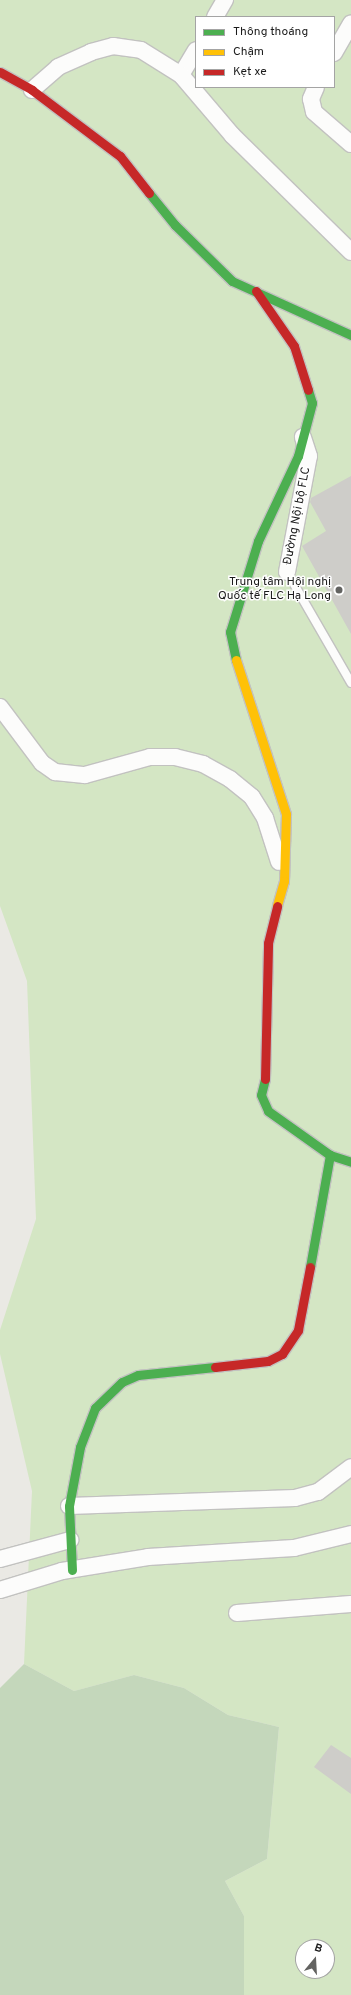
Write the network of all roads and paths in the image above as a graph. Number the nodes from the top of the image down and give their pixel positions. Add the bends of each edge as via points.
1 (225, 0) edge
2 (216, 16) edge
3 (351, 24) edge
4 (335, 51) edge
5 (195, 52) edge
6 (0, 72) edge
7 (181, 75) junction
8 (316, 88) edge
9 (32, 90) junction
10 (351, 144) edge
11 (351, 252) edge
12 (256, 291) junction
13 (351, 335) edge
14 (303, 437) junction
15 (287, 572) joint
16 (351, 683) edge
17 (0, 707) edge
18 (284, 881) junction
19 (330, 1155) junction
20 (351, 1162) edge
21 (351, 1467) edge
22 (69, 1506) junction
23 (351, 1534) edge
24 (70, 1540) junction
25 (0, 1559) edge
26 (72, 1570) junction
27 (0, 1590) edge
28 (351, 1604) edge
29 (237, 1613) dead end

1 - 2 street
3 - 4 street
5 - 7 street
6 - 9 street
7 - 9 street via 141,50 113,46 58,67
7 - 11 street via 232,134
8 - 10 street via 311,99 314,112
9 - 12 street via 120,156 175,225 232,281
12 - 13 street
12 - 14 street via 294,346 312,403
14 - 15 street, Đường Nội bộ FLC via 309,456
14 - 18 street via 298,456 258,541 230,632 238,669 286,814
15 - 16 lane
17 - 18 street via 42,763 55,772 85,775 150,757 175,757 203,764 230,778 252,797 265,818
18 - 19 street via 268,943 266,1077 261,1095 268,1111
19 - 20 street
19 - 22 street via 298,1330 291,1343 282,1354 268,1361 138,1375 122,1382 95,1408 86,1427
21 - 22 street via 318,1492 295,1498
22 - 24 street
23 - 26 street via 294,1548 148,1557
24 - 25 street
24 - 26 street
26 - 27 street
28 - 29 street

